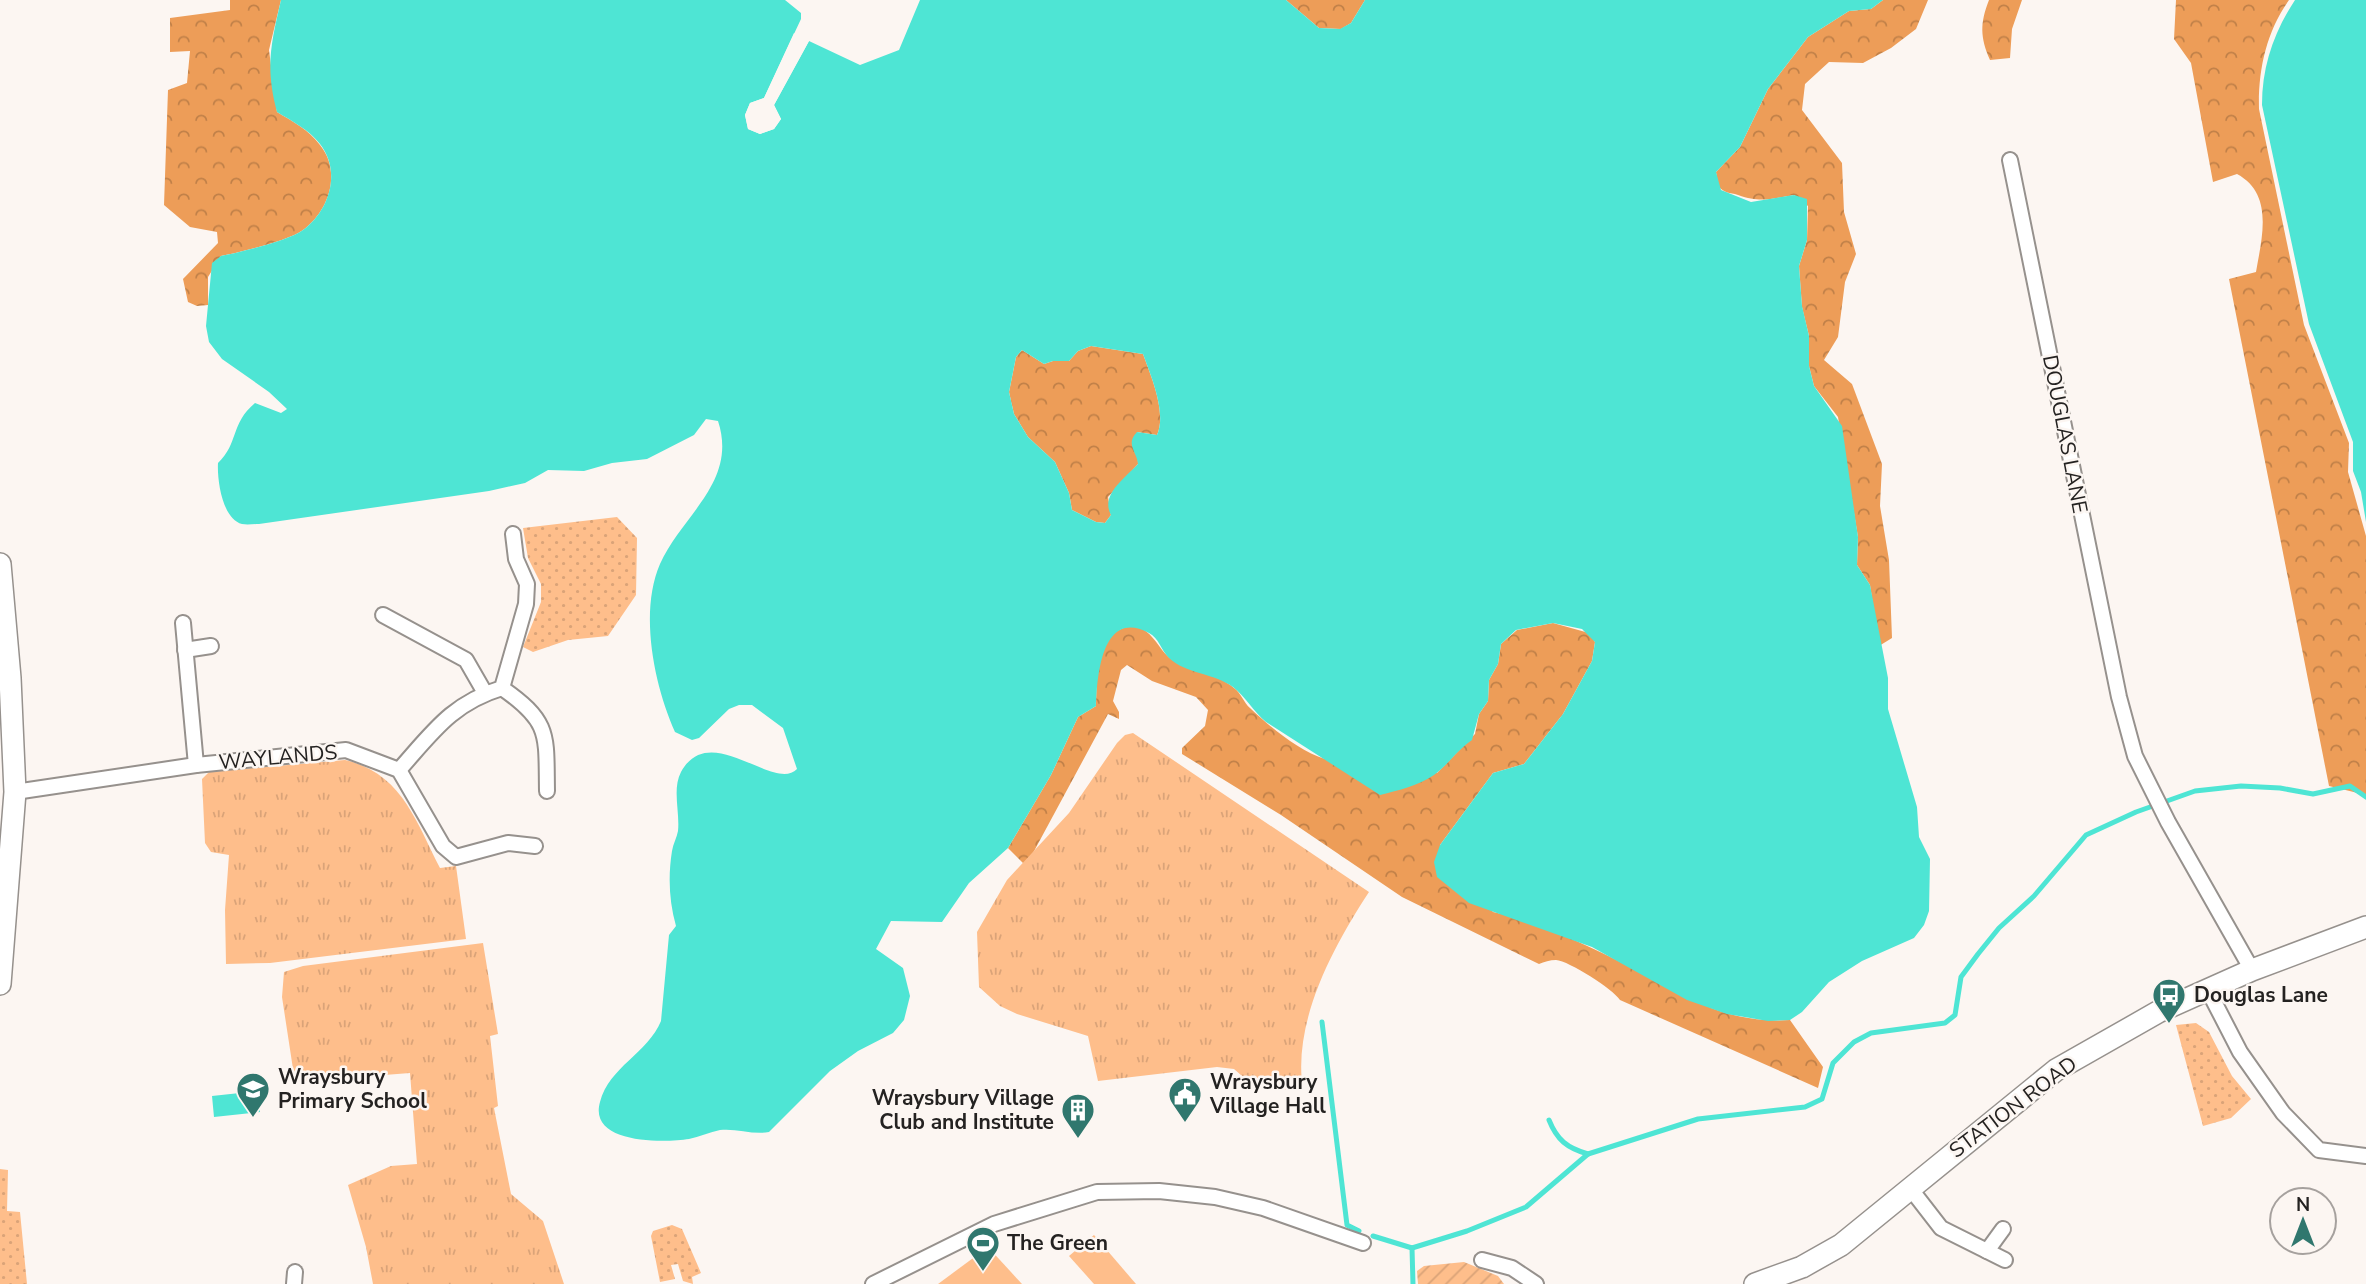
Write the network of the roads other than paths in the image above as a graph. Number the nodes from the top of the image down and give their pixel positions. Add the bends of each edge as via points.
1 (2010, 160) dead end
2 (513, 534) dead end
3 (0, 564) edge
4 (383, 615) dead end
5 (183, 622) dead end
6 (211, 646) dead end
7 (185, 650) junction
8 (502, 688) junction
9 (485, 693) junction
10 (196, 765) junction
11 (399, 770) junction
12 (547, 790) dead end
13 (15, 792) junction
14 (535, 846) dead end
15 (2366, 927) edge
16 (2252, 970) junction
17 (0, 985) edge
18 (2208, 990) junction
19 (2366, 1156) edge
20 (1910, 1188) junction
21 (2003, 1229) dead end
22 (1363, 1243) dead end
23 (1987, 1251) junction
24 (1482, 1260) dead end
25 (2005, 1260) dead end
26 (873, 1284) edge
27 (1536, 1284) edge
28 (1755, 1284) edge

1 - 16 street, DOUGLAS LANE via 2119,697 2135,756
2 - 8 street via 516,559 527,583 526,604
3 - 13 street
4 - 9 street via 466,660
5 - 7 street, WAYLANDS
6 - 7 street
7 - 10 street, WAYLANDS
8 - 9 street
8 - 12 street via 521,701 546,732
9 - 11 street via 443,720
10 - 11 street, WAYLANDS via 346,750
10 - 13 street, WAYLANDS
11 - 14 street via 443,846 456,858 508,843
13 - 17 street
15 - 16 street, STATION ROAD
16 - 18 street, STATION ROAD
18 - 19 street via 2240,1052 2283,1113 2319,1150
18 - 20 street, STATION ROAD via 2134,1024 2056,1070
20 - 23 street via 1941,1228
20 - 28 street, STATION ROAD via 1841,1245 1802,1267
21 - 23 street
22 - 26 street via 1263,1208 1215,1197 1159,1191 1097,1192 995,1224
23 - 25 street
24 - 27 street via 1511,1268

